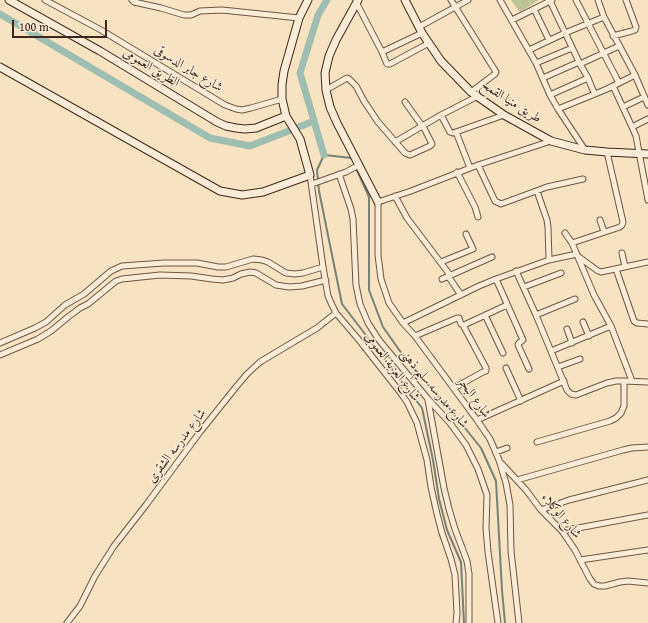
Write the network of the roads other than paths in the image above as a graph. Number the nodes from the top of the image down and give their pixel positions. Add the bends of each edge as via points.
1 (9, 0) edge
2 (45, 0) edge
3 (132, 0) edge
4 (308, 0) edge
5 (405, 0) edge
6 (451, 0) edge
7 (468, 0) edge
8 (500, 0) edge
9 (551, 0) edge
10 (576, 0) edge
11 (598, 0) edge
12 (626, 0) edge
13 (357, 1) edge
14 (456, 7) junction
15 (534, 9) junction
16 (604, 17) junction
17 (299, 18) junction
18 (512, 20) junction
19 (588, 23) junction
20 (421, 30) junction
21 (565, 33) junction
22 (613, 36) junction
23 (549, 40) junction
24 (429, 43) junction
25 (619, 46) junction
26 (572, 48) junction
27 (529, 50) junction
28 (382, 52) junction
29 (604, 53) junction
30 (536, 63) junction
31 (580, 63) junction
32 (0, 67) edge
33 (635, 75) junction
34 (543, 78) junction
35 (588, 78) junction
36 (619, 83) junction
37 (613, 86) junction
38 (326, 90) junction
39 (471, 92) junction
40 (595, 94) junction
41 (550, 95) junction
42 (478, 96) junction
43 (644, 97) junction
44 (282, 99) junction
45 (405, 102) dead end
46 (648, 105) edge
47 (623, 107) junction
48 (558, 109) junction
49 (441, 115) junction
50 (504, 115) junction
51 (286, 116) junction
52 (648, 119) edge
53 (422, 126) junction
54 (632, 126) junction
55 (456, 132) junction
56 (551, 141) junction
57 (395, 142) junction
58 (584, 150) junction
59 (607, 152) junction
60 (639, 154) junction
61 (648, 154) edge
62 (359, 165) junction
63 (478, 165) junction
64 (470, 168) junction
65 (457, 172) junction
66 (339, 174) junction
67 (310, 175) junction
68 (583, 179) dead end
69 (313, 184) junction
70 (537, 191) junction
71 (395, 196) junction
72 (648, 200) edge
73 (378, 202) junction
74 (478, 217) dead end
75 (600, 220) dead end
76 (604, 232) junction
77 (565, 233) dead end
78 (466, 234) dead end
79 (572, 243) junction
80 (622, 253) dead end
81 (578, 255) junction
82 (492, 257) dead end
83 (549, 260) junction
84 (441, 262) junction
85 (648, 262) edge
86 (323, 267) junction
87 (625, 267) junction
88 (616, 269) junction
89 (516, 271) junction
90 (561, 273) dead end
91 (449, 276) junction
92 (442, 279) dead end
93 (496, 279) junction
94 (326, 280) junction
95 (524, 287) junction
96 (461, 295) junction
97 (575, 299) dead end
98 (507, 305) junction
99 (62, 310) junction
100 (336, 313) junction
101 (485, 315) junction
102 (536, 315) junction
103 (68, 316) junction
104 (583, 322) dead end
105 (403, 323) junction
106 (648, 324) edge
107 (463, 325) junction
108 (611, 326) junction
109 (567, 329) dead end
110 (415, 336) junction
111 (589, 336) junction
112 (17, 337) junction
113 (572, 342) junction
114 (0, 343) edge
115 (20, 345) junction
116 (551, 351) junction
117 (503, 353) dead end
118 (0, 355) edge
119 (580, 359) dead end
120 (558, 367) junction
121 (506, 368) dead end
122 (529, 369) dead end
123 (624, 381) junction
124 (632, 381) junction
125 (564, 382) junction
126 (648, 382) edge
127 (454, 388) junction
128 (428, 399) junction
129 (520, 401) junction
130 (478, 420) junction
131 (537, 442) dead end
132 (648, 447) edge
133 (507, 448) dead end
134 (496, 452) junction
135 (500, 460) junction
136 (517, 480) junction
137 (648, 480) edge
138 (541, 510) junction
139 (648, 515) edge
140 (562, 531) junction
141 (648, 550) edge
142 (580, 560) junction
143 (648, 583) edge
144 (67, 623) edge
145 (456, 623) edge
146 (469, 623) edge
147 (498, 623) edge
148 (519, 623) edge

1 - 51 street, الطريق العمومى via 100,51 216,122 236,128 250,128
2 - 44 street, شارع جابر الدسوقى via 101,30 230,107 242,110
3 - 17 street via 184,15 222,10
4 - 17 street
5 - 20 street, طريق منيا القمح
6 - 14 street
7 - 14 street
8 - 18 street
9 - 15 street
9 - 21 street
10 - 19 street
11 - 16 street
12 - 22 street via 635,30
13 - 28 street
13 - 38 street via 329,56
14 - 20 street
14 - 39 street via 496,72
15 - 18 street
15 - 23 street
16 - 19 street
16 - 22 street
17 - 44 street via 284,71
18 - 27 street
19 - 21 street
19 - 29 street
20 - 24 street, طريق منيا القمح
20 - 28 street
21 - 23 street
21 - 26 street
22 - 25 street
23 - 27 street
24 - 28 street via 388,65
24 - 39 street, طريق منيا القمح via 441,61
25 - 29 street
25 - 33 street
26 - 30 street
26 - 31 street
27 - 30 street
29 - 31 street
29 - 36 street
30 - 34 street
31 - 34 street
31 - 35 street
32 - 67 street via 220,191 242,195 263,192
33 - 36 street
33 - 43 street
34 - 41 street
35 - 40 street
35 - 41 street
36 - 37 street
37 - 40 street
37 - 47 street
38 - 57 street via 349,79
38 - 62 street via 337,123
39 - 42 street, طريق منيا القمح
40 - 48 street
41 - 48 street
42 - 49 street
42 - 50 street, طريق منيا القمح
43 - 46 street
43 - 47 street
44 - 51 street
45 - 53 street
47 - 54 street
48 - 58 street
49 - 53 street
49 - 55 street via 450,132
50 - 55 street
50 - 56 street, طريق منيا القمح
51 - 67 street via 300,140
52 - 54 street
53 - 57 street
53 - 57 street via 431,146 410,155
54 - 60 street
55 - 64 street
56 - 58 street, طريق منيا القمح
56 - 63 street
58 - 59 street, طريق منيا القمح
59 - 60 street, طريق منيا القمح
59 - 76 street via 623,222 620,227
60 - 61 street, طريق منيا القمح
60 - 72 street
62 - 66 street
62 - 73 street
63 - 64 street
63 - 70 street via 495,202 501,204
64 - 65 street
65 - 71 street via 427,186
65 - 74 street
66 - 69 street
66 - 128 street, شارع مدرسه سليم ذهنى via 353,219 356,285 360,304 379,340
67 - 69 street, شارع العزبة العمومى
68 - 70 street
69 - 86 street, شارع العزبة العمومى
70 - 83 street via 547,220
71 - 73 street
71 - 84 street via 407,218
73 - 105 street, شارع البحر via 378,254 381,279 389,303
75 - 76 street
76 - 79 street
77 - 79 street
78 - 84 street via 473,249
79 - 81 street
80 - 87 street
81 - 83 street
81 - 88 street via 598,271
81 - 108 street via 594,295
82 - 91 street
83 - 89 street
84 - 91 street
85 - 87 street
86 - 94 street, شارع العزبة العمومى
86 - 99 street via 304,274 286,273 268,262 253,259 226,267 197,263 122,266
87 - 88 street
88 - 106 street via 634,321
89 - 93 street
89 - 95 street
90 - 95 street
91 - 92 street
91 - 96 street
93 - 96 street
93 - 98 street
94 - 100 street, شارع العزبة العمومى via 328,296
94 - 103 street via 289,287 250,272 223,280 160,275 122,278
95 - 102 street
96 - 105 street
97 - 102 street
98 - 101 street
98 - 122 street via 523,340 518,345
99 - 103 street
99 - 112 street via 46,322
100 - 144 street, شارع مدرسه الشقرى via 317,328 260,362 236,387 114,546 80,606
100 - 145 street, شارع العزبة العمومى via 400,392 417,423 437,514 455,575
101 - 107 street
101 - 117 street
102 - 116 street
103 - 115 street via 51,332
104 - 111 street
105 - 110 street, شارع البحر
107 - 110 street via 458,318
107 - 127 street via 486,371
108 - 111 street
108 - 124 street
109 - 113 street
110 - 127 street, شارع البحر
111 - 113 street
112 - 114 street
112 - 115 street
113 - 116 street
115 - 118 street
116 - 120 street
119 - 120 street
120 - 125 street
121 - 129 street
123 - 124 street
123 - 125 street via 607,383 576,395 568,392
123 - 131 street via 624,406 616,418
124 - 126 street
125 - 129 street
127 - 130 street, شارع البحر
128 - 146 street via 448,509 467,561
128 - 147 street, شارع مدرسه سليم ذهنى via 466,445 478,469 486,495 488,552
129 - 130 street
130 - 134 street, شارع البحر
132 - 136 street via 623,450
133 - 134 street
134 - 135 street, شارع البحر
135 - 136 street, شارع الوكلاء
135 - 148 street, شارع البحر via 510,505 511,551
136 - 138 street, شارع الوكلاء
137 - 138 street via 569,500
138 - 140 street, شارع الوكلاء
139 - 140 street
140 - 142 street, شارع الوكلاء
141 - 142 street
142 - 143 street, شارع الوكلاء via 590,579 599,586 628,581

